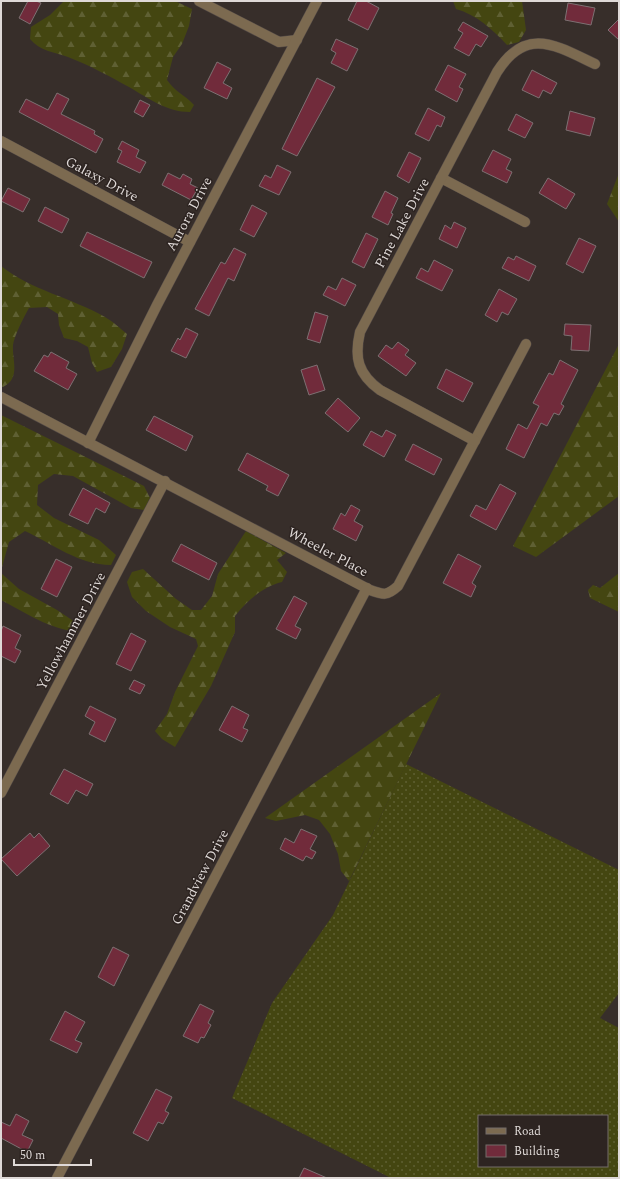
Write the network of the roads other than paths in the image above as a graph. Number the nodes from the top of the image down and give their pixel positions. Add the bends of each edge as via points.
1 (199, 1) edge
2 (317, 1) edge
3 (297, 40) junction
4 (595, 64) dead end
5 (1, 142) edge
6 (441, 178) junction
7 (525, 222) dead end
8 (190, 242) junction
9 (526, 344) dead end
10 (1, 397) edge
11 (475, 441) junction
12 (88, 443) junction
13 (165, 482) junction
14 (367, 588) junction
15 (1, 793) edge
16 (57, 1178) edge

1 - 3 street via 279,42
2 - 3 street, Aurora Drive
3 - 8 street, Aurora Drive
4 - 6 street, Pine Lake Drive via 543,43 525,46 510,54 497,72
5 - 8 street, Galaxy Drive
6 - 7 street
6 - 11 street, Pine Lake Drive via 360,332 358,357 364,375 370,383
8 - 12 street, Aurora Drive
9 - 11 street, Wheeler Place
10 - 12 street, Wheeler Place
11 - 14 street, Wheeler Place via 398,586 390,593 383,594
12 - 13 street, Wheeler Place
13 - 14 street, Wheeler Place
13 - 15 street, Yellowhammer Drive
14 - 16 street, Grandview Drive

